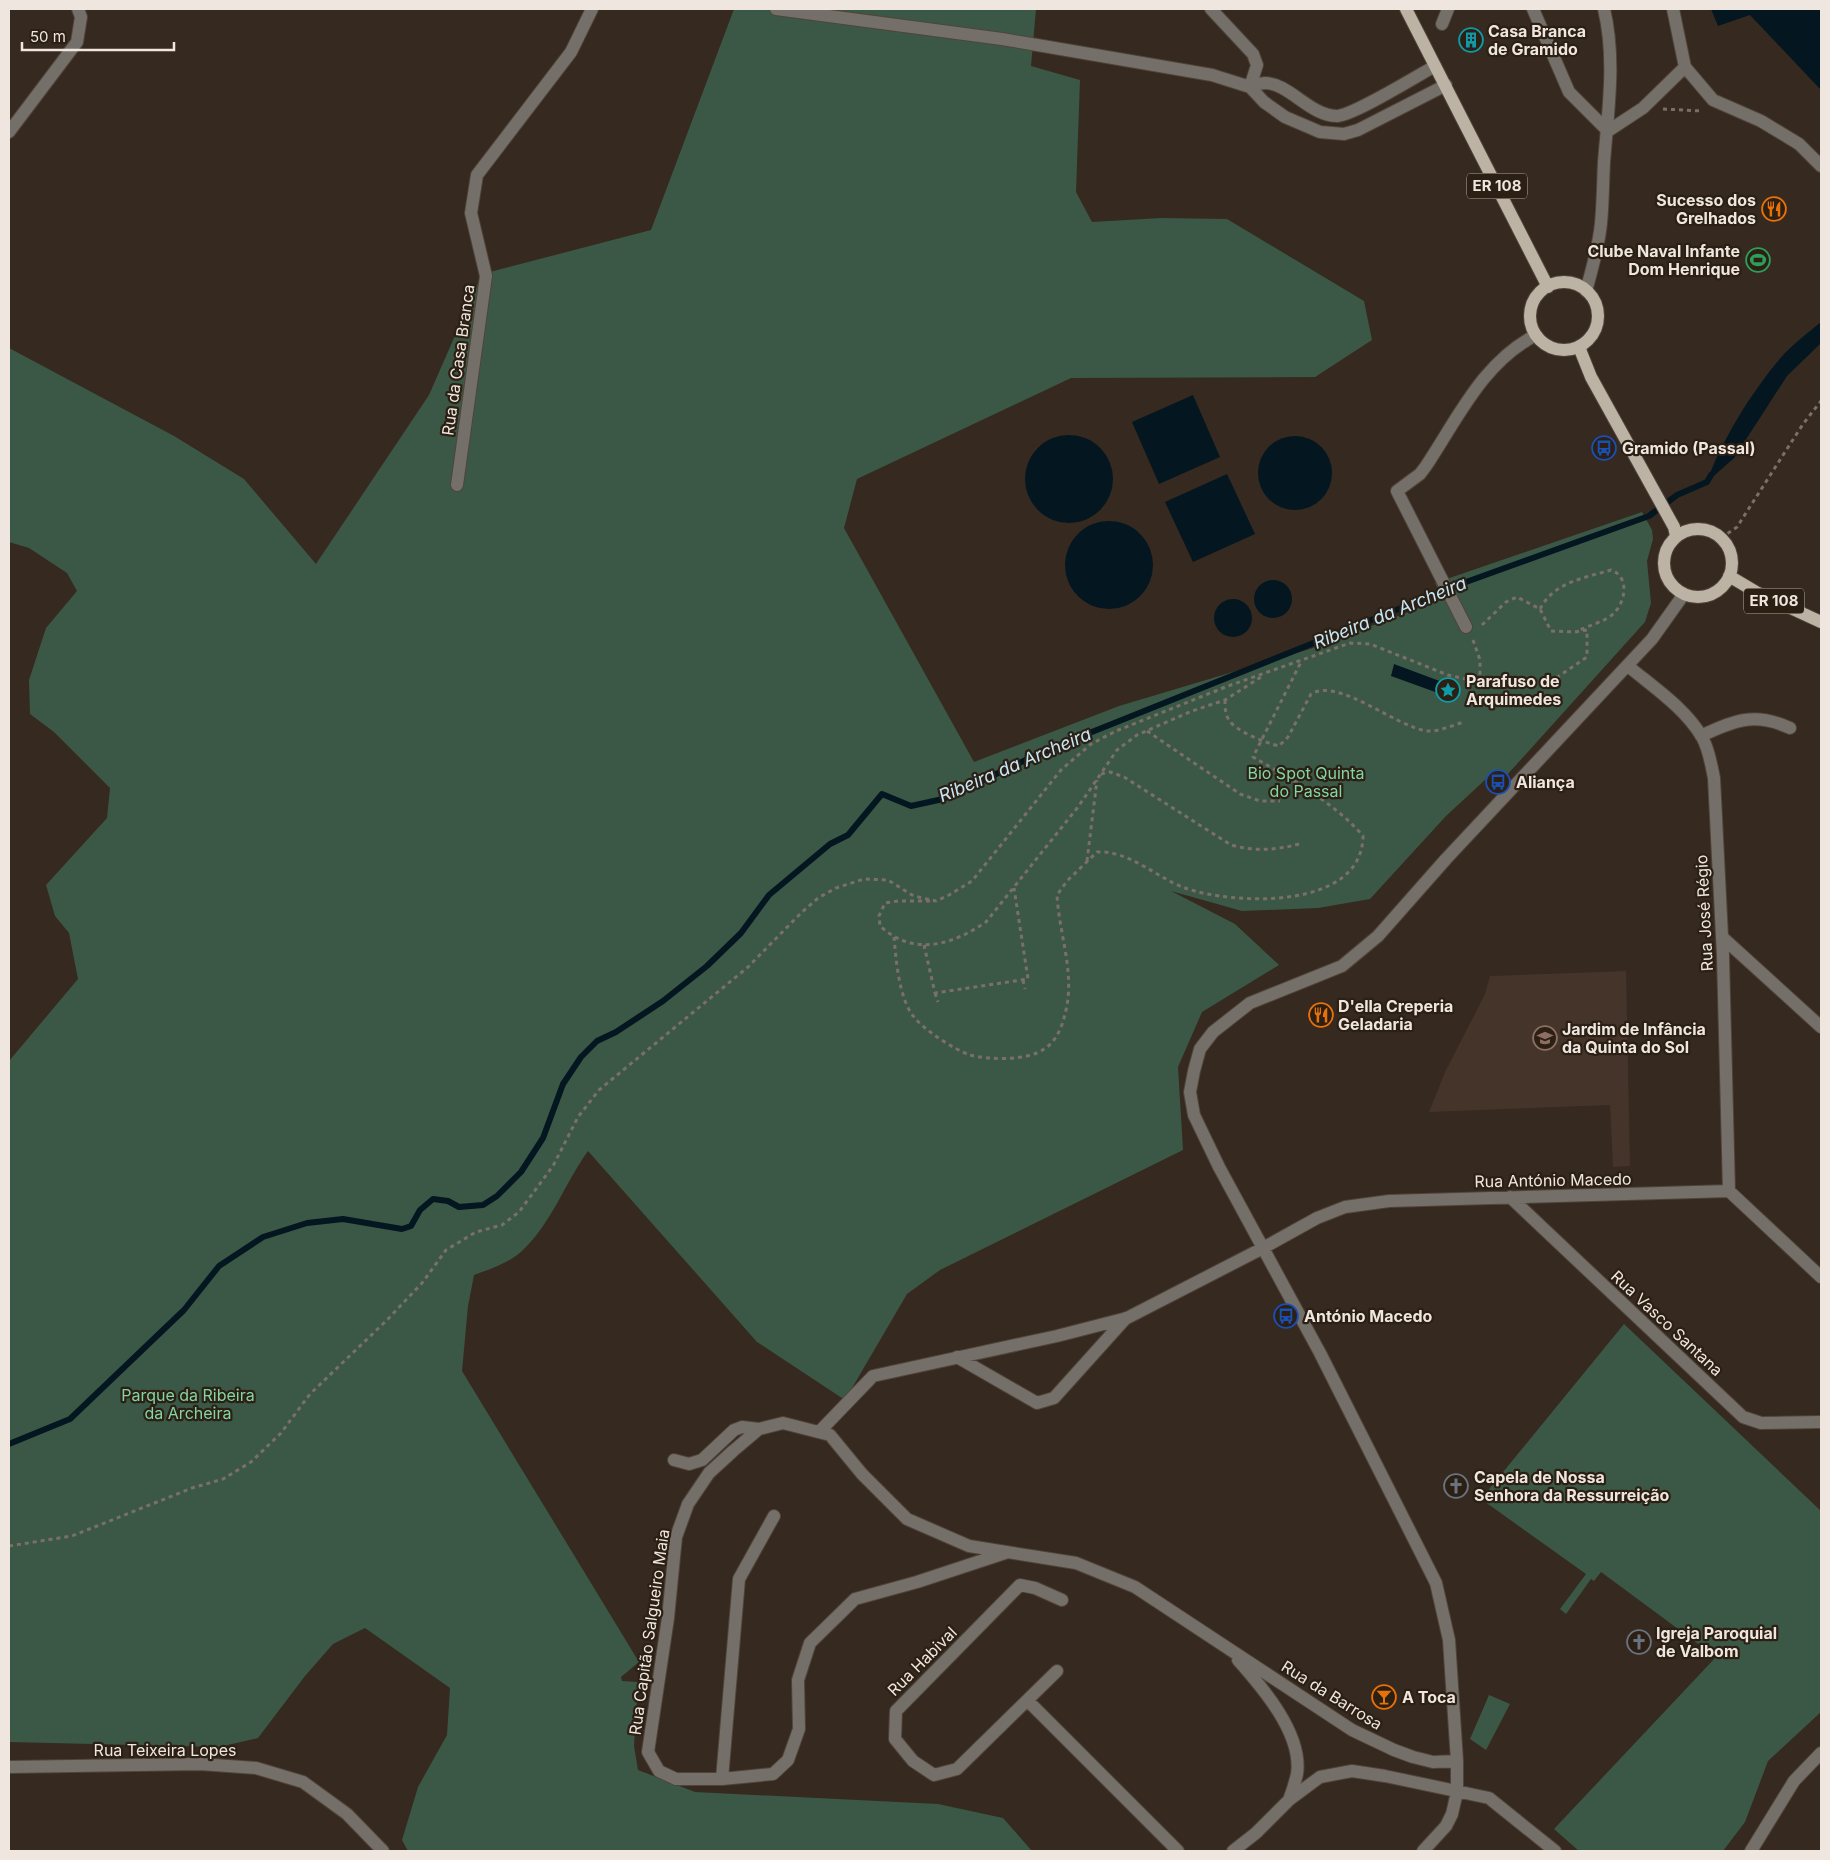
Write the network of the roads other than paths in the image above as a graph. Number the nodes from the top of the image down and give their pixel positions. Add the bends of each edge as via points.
1 (78, 9) edge
2 (592, 9) edge
3 (776, 9) edge
4 (1210, 9) edge
5 (1406, 9) edge
6 (1448, 9) edge
7 (1534, 9) edge
8 (1604, 9) edge
9 (1673, 9) edge
10 (1442, 24) dead end
11 (1435, 66) junction
12 (1685, 67) junction
13 (1446, 85) junction
14 (1250, 87) junction
15 (1608, 131) junction
16 (9, 132) edge
17 (1821, 166) edge
18 (1548, 287) junction
19 (1586, 291) junction
20 (1536, 335) junction
21 (1579, 347) junction
22 (457, 485) dead end
23 (1676, 536) junction
24 (1730, 576) junction
25 (1684, 594) junction
26 (1821, 622) edge
27 (1468, 631) road end
28 (1628, 666) junction
29 (1790, 728) dead end
30 (1701, 736) junction
31 (1722, 937) junction
32 (1821, 1027) edge
33 (1729, 1191) junction
34 (1510, 1197) junction
35 (1263, 1248) junction
36 (1821, 1277) edge
37 (1127, 1318) junction
38 (957, 1357) junction
39 (1821, 1422) edge
40 (759, 1429) junction
41 (819, 1432) junction
42 (674, 1460) dead end
43 (774, 1516) dead end
44 (1005, 1553) junction
45 (1062, 1600) dead end
46 (1224, 1645) junction
47 (1057, 1671) dead end
48 (1028, 1701) junction
49 (1821, 1753) edge
50 (1457, 1761) junction
51 (9, 1767) edge
52 (722, 1779) junction
53 (1457, 1792) junction
54 (1289, 1800) junction
55 (383, 1851) edge
56 (1178, 1851) edge
57 (1233, 1851) edge
58 (1423, 1851) edge
59 (1555, 1851) edge
60 (1751, 1851) edge

1 - 16 street via 81,17 77,42
2 - 22 street, Rua da Casa Branca via 571,52 477,175 471,213 486,276
3 - 14 street via 1002,39 1212,75
4 - 14 street via 1253,54 1257,65
5 - 11 main road, ER 108
6 - 10 street
7 - 15 street via 1569,92
8 - 15 street via 1610,64
9 - 12 street
11 - 13 main road, ER 108
11 - 14 street via 1336,116 1323,114 1275,85 1263,83
12 - 15 street via 1643,108
12 - 17 street via 1713,100 1761,121 1799,144
13 - 14 street via 1344,134 1320,132 1285,116 1264,102
13 - 18 main road, ER 108
15 - 19 street via 1601,224
18 - 19 main road via 1560,282 1573,283
18 - 20 main road via 1533,301 1530,314
19 - 21 main road via 1596,304 1598,316 1596,327
20 - 21 main road via 1555,349
20 - 27 street via 1510,350 1489,370 1420,474 1397,491
21 - 23 main road via 1591,377
23 - 24 main road, ER 108 via 1699,529 1721,538 1730,550
23 - 25 main road via 1668,545 1664,562 1667,578
24 - 25 main road, ER 108 via 1712,594 1699,598
24 - 26 main road, ER 108 via 1756,592
25 - 28 street
28 - 30 street, Rua José Régio via 1671,702
28 - 35 street via 1378,936 1342,966 1250,1003 1213,1032 1200,1049 1190,1092 1194,1115
29 - 30 street via 1778,722 1751,718
30 - 31 street, Rua José Régio via 1714,778
31 - 32 street
31 - 33 street, Rua José Régio
33 - 34 street, Rua António Macedo
33 - 36 street
34 - 35 street, Rua António Macedo via 1389,1201 1345,1207 1317,1218
34 - 39 street, Rua Vasco Santana via 1743,1417 1761,1422
35 - 37 street, Rua António Macedo
35 - 50 street via 1436,1583 1449,1640
37 - 38 street
37 - 38 street via 1054,1398 1037,1403
38 - 41 street via 873,1376
40 - 41 street via 783,1424
40 - 42 street via 742,1427 734,1430 702,1460 689,1464
40 - 52 street, Rua Capitão Salgueiro Maia via 709,1473 688,1504 676,1537 668,1618 648,1752 659,1771 676,1780
41 - 44 street via 830,1434 862,1474 907,1519 969,1546
43 - 52 street via 739,1579
44 - 46 street, Rua da Barrosa via 1076,1563 1135,1587
44 - 52 street, Rua Capitão Salgueiro Maia via 855,1599 810,1643 798,1680 799,1729 788,1760 773,1774
45 - 48 street, Rua Habival via 1020,1585 896,1711 895,1739 913,1762 934,1775 957,1769
46 - 50 street, Rua da Barrosa via 1352,1730 1378,1743 1433,1762
46 - 54 street, Rua da Barrosa via 1266,1690 1285,1724 1294,1747 1297,1773
47 - 48 street, Rua Habival
48 - 56 street
49 - 60 street via 1794,1781
50 - 53 street
51 - 55 street, Rua Teixeira Lopes via 200,1764 256,1768 303,1782 347,1814
53 - 54 street via 1352,1771 1320,1777
53 - 58 street via 1446,1826
53 - 59 street via 1489,1798
54 - 57 street

